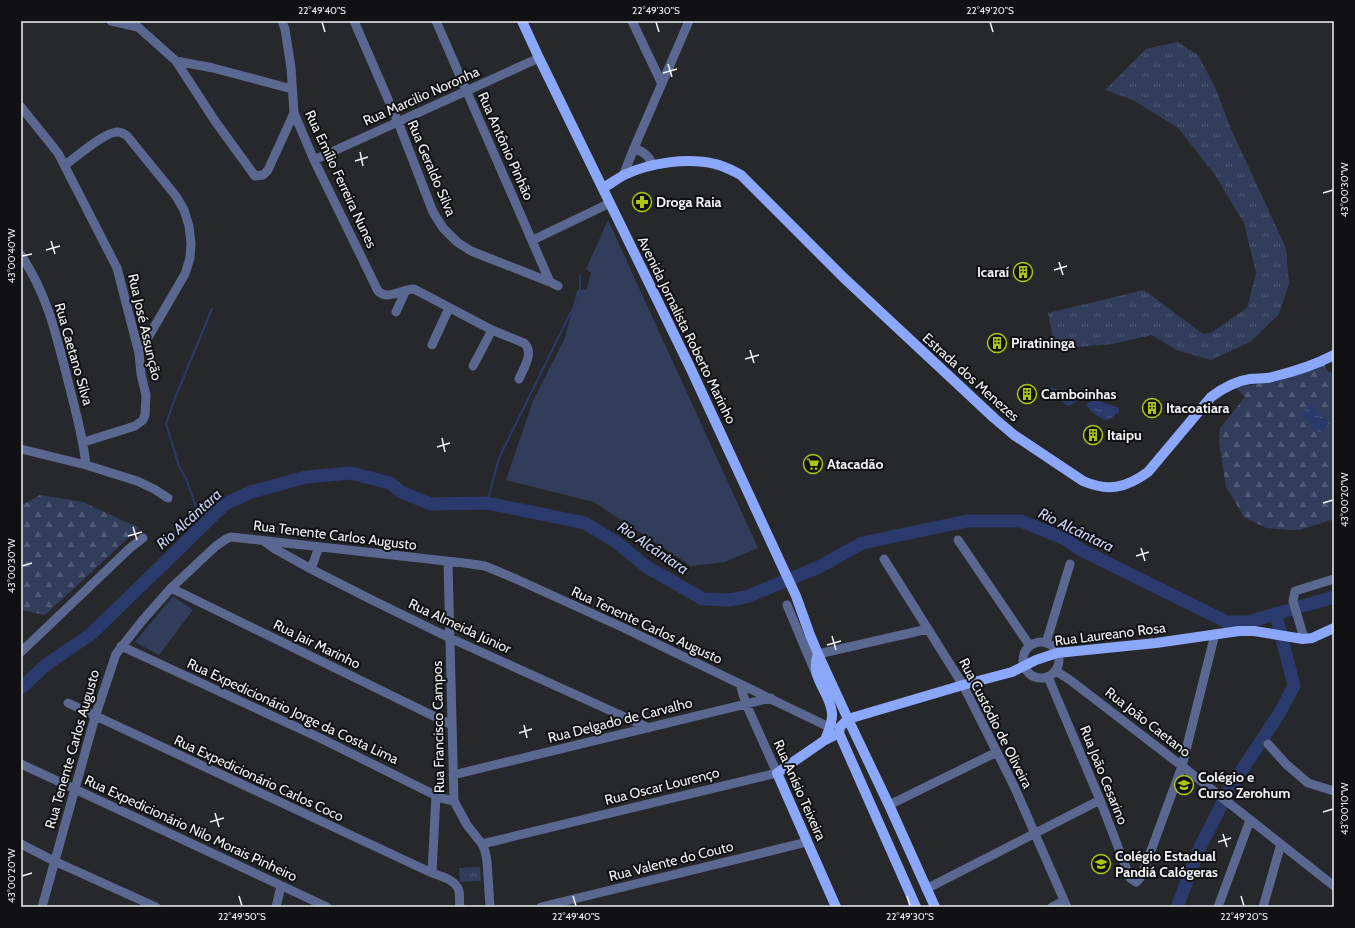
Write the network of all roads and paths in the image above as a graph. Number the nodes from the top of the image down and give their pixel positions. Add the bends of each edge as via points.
1 (111, 21) edge
2 (282, 21) edge
3 (354, 21) edge
4 (436, 21) edge
5 (632, 21) edge
6 (689, 21) edge
7 (523, 22) edge
8 (138, 24) edge
9 (539, 58) junction
10 (176, 61) junction
11 (662, 84) junction
12 (292, 88) junction
13 (467, 90) junction
14 (21, 107) edge
15 (294, 113) junction
16 (398, 122) junction
17 (634, 148) junction
18 (314, 160) junction
19 (65, 165) junction
20 (653, 165) junction
21 (623, 176) junction
22 (603, 188) junction
23 (610, 203) junction
24 (533, 240) junction
25 (21, 255) edge
26 (554, 284) joint
27 (406, 290) junction
28 (449, 308) junction
29 (396, 312) dead end
30 (492, 330) junction
31 (432, 345) dead end
32 (139, 354) junction
33 (1334, 355) edge
34 (472, 366) dead end
35 (519, 379) dead end
36 (84, 442) junction
37 (21, 449) edge
38 (86, 465) junction
39 (168, 498) dead end
40 (143, 538) dead end
41 (262, 540) junction
42 (958, 540) dead end
43 (319, 547) junction
44 (884, 559) dead end
45 (448, 562) junction
46 (1070, 564) dead end
47 (311, 569) junction
48 (1334, 579) edge
49 (171, 588) junction
50 (787, 605) dead end
51 (1334, 628) edge
52 (928, 629) junction
53 (1215, 634) junction
54 (1298, 636) junction
55 (450, 638) junction
56 (1046, 643) junction
57 (121, 646) junction
58 (1030, 646) junction
59 (21, 652) edge
60 (1058, 653) junction
61 (818, 654) junction
62 (1024, 666) junction
63 (1056, 671) junction
64 (817, 677) junction
65 (1048, 677) junction
66 (740, 684) junction
67 (963, 685) junction
68 (770, 698) junction
69 (68, 703) dead end
70 (746, 704) junction
71 (95, 717) junction
72 (848, 719) junction
73 (452, 725) junction
74 (829, 727) junction
75 (649, 728) junction
76 (839, 733) junction
77 (825, 740) junction
78 (1268, 744) dead end
79 (997, 752) junction
80 (21, 764) edge
81 (1182, 766) junction
82 (777, 773) junction
83 (453, 775) junction
84 (75, 789) junction
85 (1334, 791) edge
86 (436, 795) junction
87 (1100, 800) junction
88 (454, 801) junction
89 (889, 805) junction
90 (874, 812) junction
91 (1250, 820) junction
92 (1034, 832) junction
93 (807, 842) junction
94 (21, 844) edge
95 (482, 844) junction
96 (1281, 844) junction
97 (54, 861) junction
98 (436, 874) junction
99 (281, 886) junction
100 (1334, 886) edge
101 (926, 889) junction
102 (1065, 904) edge
103 (42, 907) edge
104 (156, 907) edge
105 (276, 907) edge
106 (327, 907) edge
107 (460, 907) edge
108 (490, 907) edge
109 (541, 907) edge
110 (836, 907) edge
111 (916, 907) edge
112 (935, 907) edge
113 (1052, 907) edge
114 (1218, 907) edge
115 (1263, 907) edge

1 - 8 street
2 - 12 street, Rua Emílio Ferreira Nunes
3 - 16 street, Rua Geraldo Silva
4 - 13 street, Rua Antônio Pinhão
5 - 11 street
6 - 11 street
7 - 9 main road, Avenida Jornalista Roberto Marinho
8 - 10 street
9 - 13 street, Rua Marcilio Noronha
9 - 22 main road, Avenida Jornalista Roberto Marinho
10 - 12 street
10 - 15 street via 255,176 263,176 268,170
11 - 17 street
12 - 15 street, Rua Emílio Ferreira Nunes
13 - 16 street, Rua Marcilio Noronha
13 - 24 street, Rua Antônio Pinhão
14 - 19 street, Rua José Assunção
15 - 18 street, Rua Emílio Ferreira Nunes
16 - 18 street, Rua Marcilio Noronha
16 - 26 street, Rua Geraldo Silva via 433,212 443,228 471,251
17 - 20 street via 649,156
17 - 21 street
18 - 27 street, Rua Emílio Ferreira Nunes via 378,291 385,296
19 - 32 street, Rua José Assunção via 117,268
19 - 32 street via 103,137 121,132 128,137 176,196 184,210 191,243 185,274
20 - 21 main road, Estrada dos Menezes
20 - 33 main road, Estrada dos Menezes via 698,161 724,167 741,175 844,278 994,418 1014,435 1094,486 1122,486 1148,472 1211,397 1223,388 1236,382 1285,374
21 - 22 main road, Estrada dos Menezes
22 - 23 main road, Avenida Jornalista Roberto Marinho
23 - 24 street
23 - 61 main road, Avenida Jornalista Roberto Marinho via 776,552
24 - 26 street, Rua Antônio Pinhão
25 - 36 street, Rua Caetano Silva via 33,274 53,323
27 - 28 street via 414,289
27 - 29 street
28 - 30 street
28 - 31 street
30 - 34 street
30 - 35 street via 524,343 528,348 528,358
32 - 36 street, Rua José Assunção via 146,395 143,420 135,426
36 - 38 street, Rua Caetano Silva
37 - 38 street
38 - 39 street via 136,481
40 - 59 street
41 - 43 street, Rua Tenente Carlos Augusto
41 - 47 street, Rua Almeida Júnior
41 - 49 street, Rua Tenente Carlos Augusto via 238,537 226,539
42 - 58 street
43 - 45 street, Rua Tenente Carlos Augusto
43 - 47 street
44 - 52 street, Rua Custódio de Oliveira
45 - 55 street, Rua Francisco Campos
45 - 66 street, Rua Tenente Carlos Augusto via 485,566 624,628
46 - 56 street
47 - 55 street, Rua Almeida Júnior
48 - 54 street via 1296,591 1292,601
49 - 57 street, Rua Tenente Carlos Augusto
49 - 73 street, Rua Jair Marinho
50 - 64 street, Avenida Jornalista Roberto Marinho
51 - 54 main road, Rua Laureano Rosa via 1312,638 1304,639
52 - 61 street
52 - 67 street, Rua Custódio de Oliveira
53 - 54 main road, Rua Laureano Rosa via 1254,631
53 - 60 main road, Rua Laureano Rosa
53 - 81 street
55 - 73 street, Rua Francisco Campos
55 - 75 street, Rua Almeida Júnior
56 - 58 street via 1039,642
56 - 60 street
57 - 71 street, Rua Tenente Carlos Augusto via 110,670
57 - 86 street, Rua Expedicionário Jorge da Costa Lima
58 - 62 street via 1025,651
60 - 62 main road, Rua Laureano Rosa
60 - 63 street
61 - 64 main road, Avenida Jornalista Roberto Marinho via 815,664
61 - 72 main road, Avenida Jornalista Roberto Marinho
62 - 65 street via 1029,674 1035,677
62 - 67 main road, Rua Laureano Rosa via 991,679
63 - 65 street
63 - 81 street, Rua João Caetano
64 - 74 main road, Avenida Jornalista Roberto Marinho via 831,708
65 - 87 street, Rua João Cesarino
66 - 68 street, Rua Tenente Carlos Augusto
66 - 70 street, Rua Anísio Teixeira
67 - 72 main road, Rua Laureano Rosa
67 - 79 street, Rua Custódio de Oliveira
68 - 70 street, Rua Delgado de Carvalho
68 - 74 street, Rua Tenente Carlos Augusto
69 - 71 street, Rua Expedicionário Carlos Coco
70 - 75 street, Rua Delgado de Carvalho
70 - 82 street, Rua Anísio Teixeira
71 - 84 street, Rua Tenente Carlos Augusto
71 - 98 street, Rua Expedicionário Carlos Coco
72 - 76 main road via 840,727
72 - 89 main road, Avenida Jornalista Roberto Marinho
73 - 83 street, Rua Francisco Campos
74 - 77 main road, Avenida Jornalista Roberto Marinho
75 - 83 street, Rua Delgado de Carvalho
76 - 77 main road, Rua Oscar Lourenço
76 - 90 main road
77 - 82 main road, Rua Oscar Lourenço
78 - 85 street via 1308,783
79 - 89 street
79 - 92 street, Rua Custódio de Oliveira
80 - 84 street, Rua Expedicionário Nilo Morais Pinheiro
81 - 87 street, Rua João Cesarino via 1145,867 1136,882 1130,878
81 - 91 street, Rua João Caetano
82 - 93 main road, Rua Anísio Teixeira
82 - 95 street, Rua Oscar Lourenço
83 - 88 street, Rua Francisco Campos
84 - 97 street, Rua Tenente Carlos Augusto
84 - 99 street, Rua Expedicionário Nilo Morais Pinheiro
86 - 88 street, Rua Expedicionário Jorge da Costa Lima
86 - 98 street, Rua Francisco Campos
87 - 92 street
88 - 95 street, Rua Francisco Campos via 467,825
89 - 90 main road
89 - 101 main road, Avenida Jornalista Roberto Marinho
90 - 111 main road
91 - 96 street, Rua João Caetano
91 - 114 street
92 - 101 street
92 - 102 street, Rua Custódio de Oliveira
93 - 109 street, Rua Valente do Couto
93 - 110 main road, Rua Anísio Teixeira
94 - 97 street
95 - 108 street, Rua Francisco Campos
96 - 100 street, Rua João Caetano
96 - 115 street
97 - 103 street, Rua Tenente Carlos Augusto
97 - 104 street
98 - 107 street via 447,879 459,890
99 - 105 street
99 - 106 street, Rua Expedicionário Nilo Morais Pinheiro
101 - 112 main road, Avenida Jornalista Roberto Marinho
102 - 113 street

